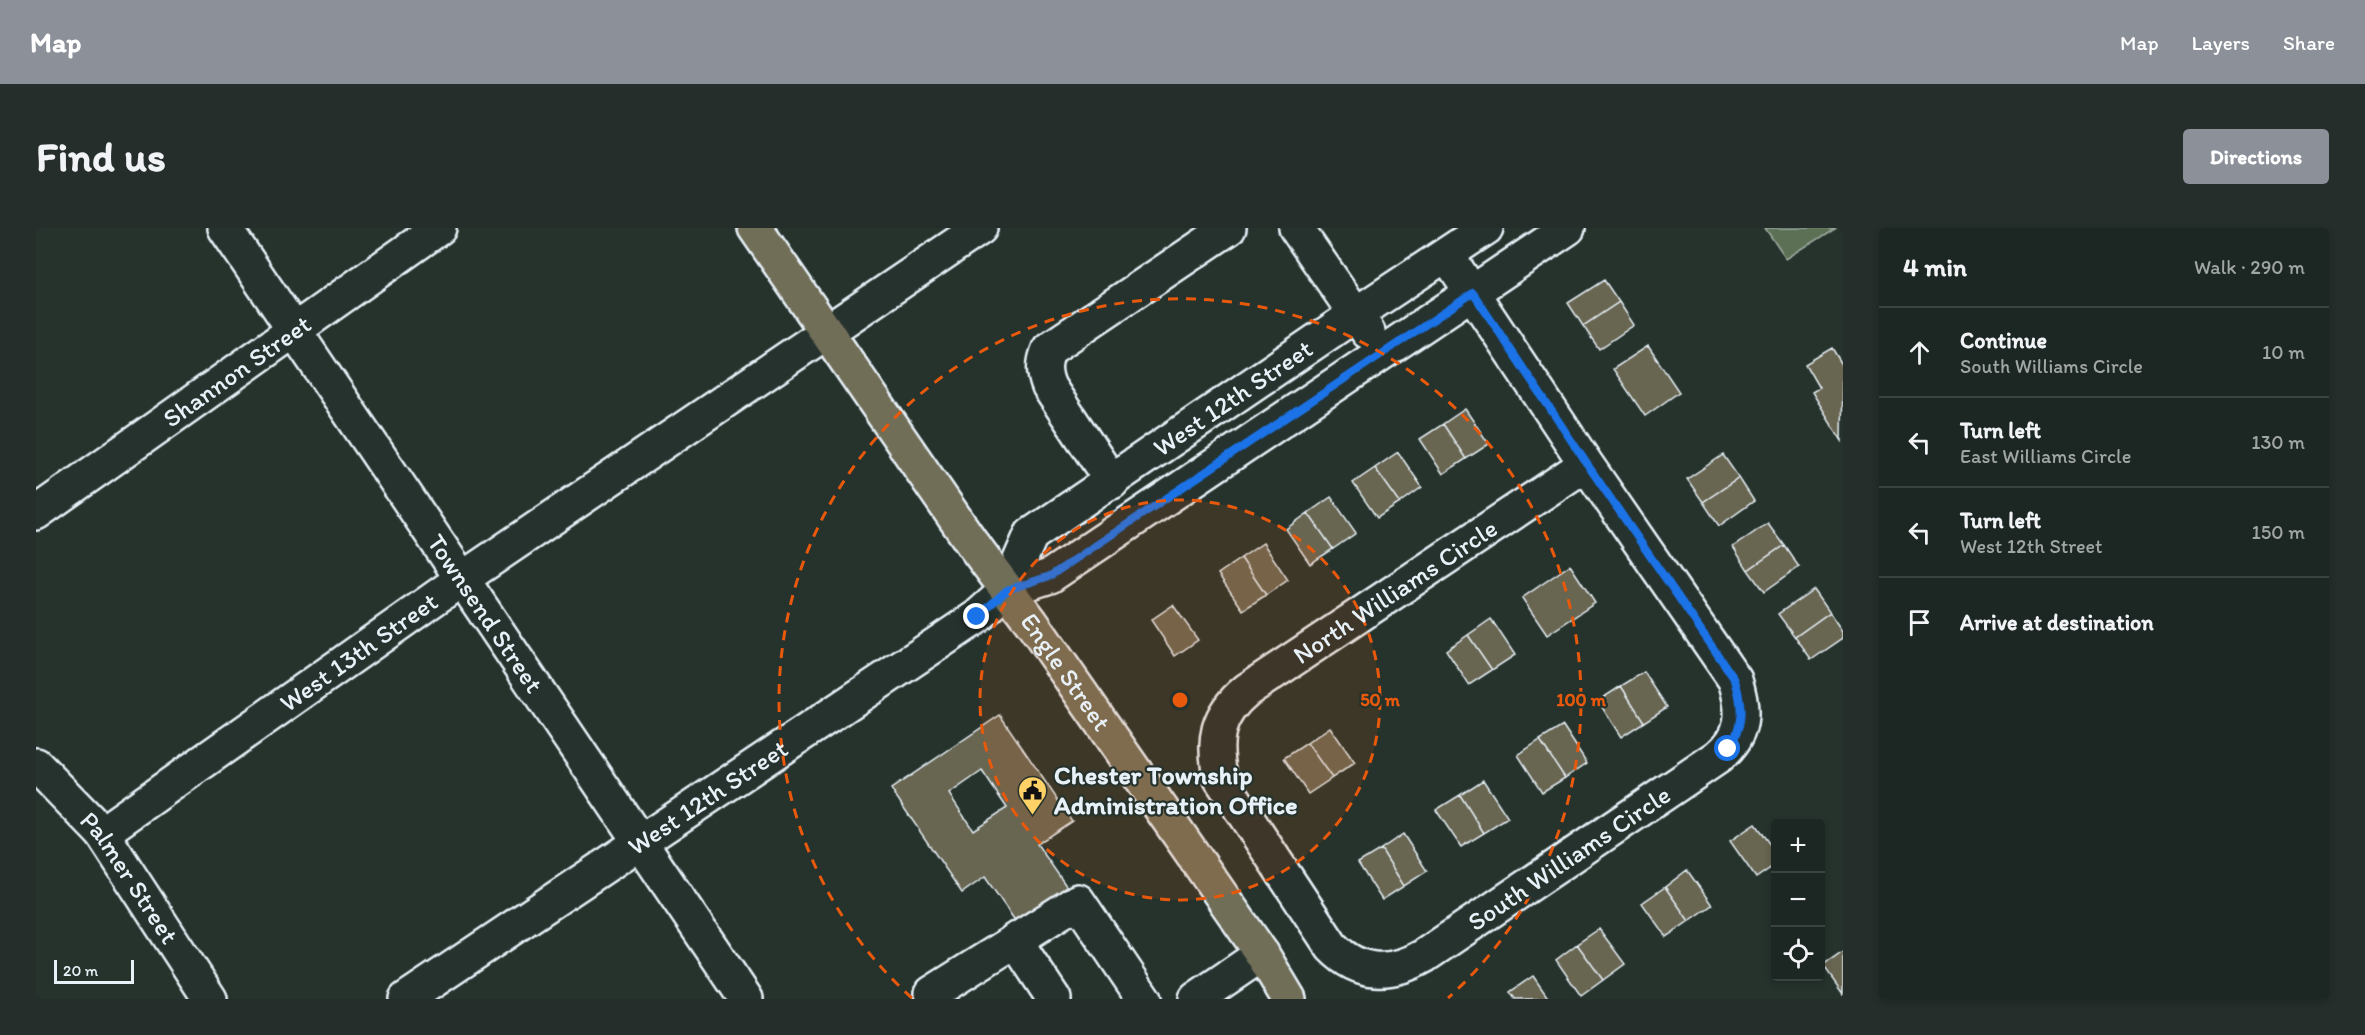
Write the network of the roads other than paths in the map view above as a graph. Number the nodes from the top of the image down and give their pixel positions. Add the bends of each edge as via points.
1 (225, 228) edge
2 (439, 228) edge
3 (755, 228) edge
4 (980, 228) edge
5 (1228, 228) edge
6 (1296, 228) edge
7 (1486, 228) edge
8 (1568, 228) edge
9 (1447, 255) junction
10 (1473, 293) junction
11 (1356, 314) junction
12 (295, 331) junction
13 (825, 332) junction
14 (1382, 353) junction
15 (1587, 464) junction
16 (1112, 482) junction
17 (36, 513) edge
18 (462, 579) junction
19 (1007, 590) junction
20 (36, 765) edge
21 (102, 833) junction
22 (639, 842) junction
23 (1015, 940) junction
24 (1262, 954) junction
25 (1373, 969) joint
26 (210, 999) edge
27 (406, 999) edge
28 (746, 999) edge
29 (936, 999) edge
30 (1054, 999) edge
31 (1144, 999) edge
32 (1196, 999) edge
33 (1289, 999) edge

1 - 12 street, Townsend Street
2 - 12 street, Shannon Street
3 - 13 main road, Engle Street
4 - 13 street, West 13th Street
5 - 16 street via 1049,349 1044,362 1049,387
6 - 11 street
7 - 9 street, West 12th Street
8 - 10 street, West 12th Street
9 - 10 street
9 - 11 street, West 12th Street
10 - 14 street, West 12th Street
10 - 15 street
11 - 14 street
11 - 16 street, West 12th Street
12 - 17 street, Shannon Street
12 - 18 street, Townsend Street
13 - 18 street, West 13th Street
13 - 19 main road, Engle Street
14 - 19 street, West 12th Street via 1050,576
15 - 25 street, South Williams Circle via 1735,680 1742,716 1734,740 1718,757 1424,956 1404,967
15 - 25 street, North Williams Circle via 1247,690 1224,712 1218,731 1221,779 1332,947 1350,961
16 - 19 street, West 12th Street via 1031,535
18 - 21 street, West 13th Street
18 - 22 street, Townsend Street
19 - 22 street, West 12th Street via 977,617
19 - 24 main road, Engle Street
20 - 21 street, Palmer Street
21 - 26 street, Palmer Street
22 - 27 street, West 12th Street
22 - 28 street, Townsend Street
23 - 29 street via 932,993
23 - 30 street
23 - 31 street via 1078,901
24 - 32 street
24 - 33 main road, Engle Street

